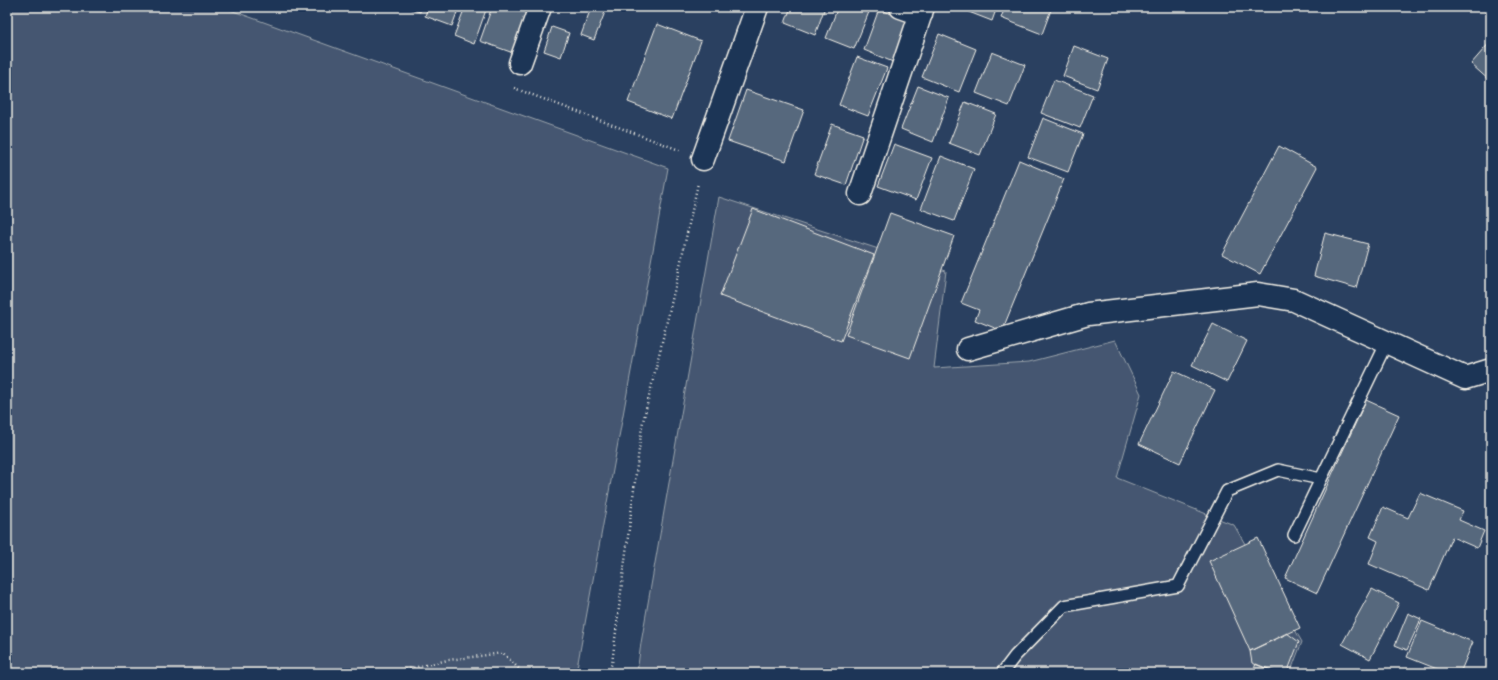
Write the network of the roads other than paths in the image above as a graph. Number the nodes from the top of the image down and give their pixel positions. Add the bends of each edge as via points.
1 (540, 7) edge
2 (757, 7) edge
3 (915, 9) edge
4 (520, 63) road end
5 (703, 159) road end
6 (860, 194) dead end
7 (1387, 342) junction
8 (968, 349) dead end
9 (1491, 370) edge
10 (1321, 479) junction
11 (1294, 535) dead end
12 (1002, 673) edge

1 - 4 street
2 - 5 street
3 - 6 street
7 - 8 street via 1294,300 1258,294 1088,314
7 - 9 street via 1465,378
7 - 10 lane
10 - 11 lane
10 - 12 lane via 1278,470 1227,491 1178,586 1064,606 1015,656

